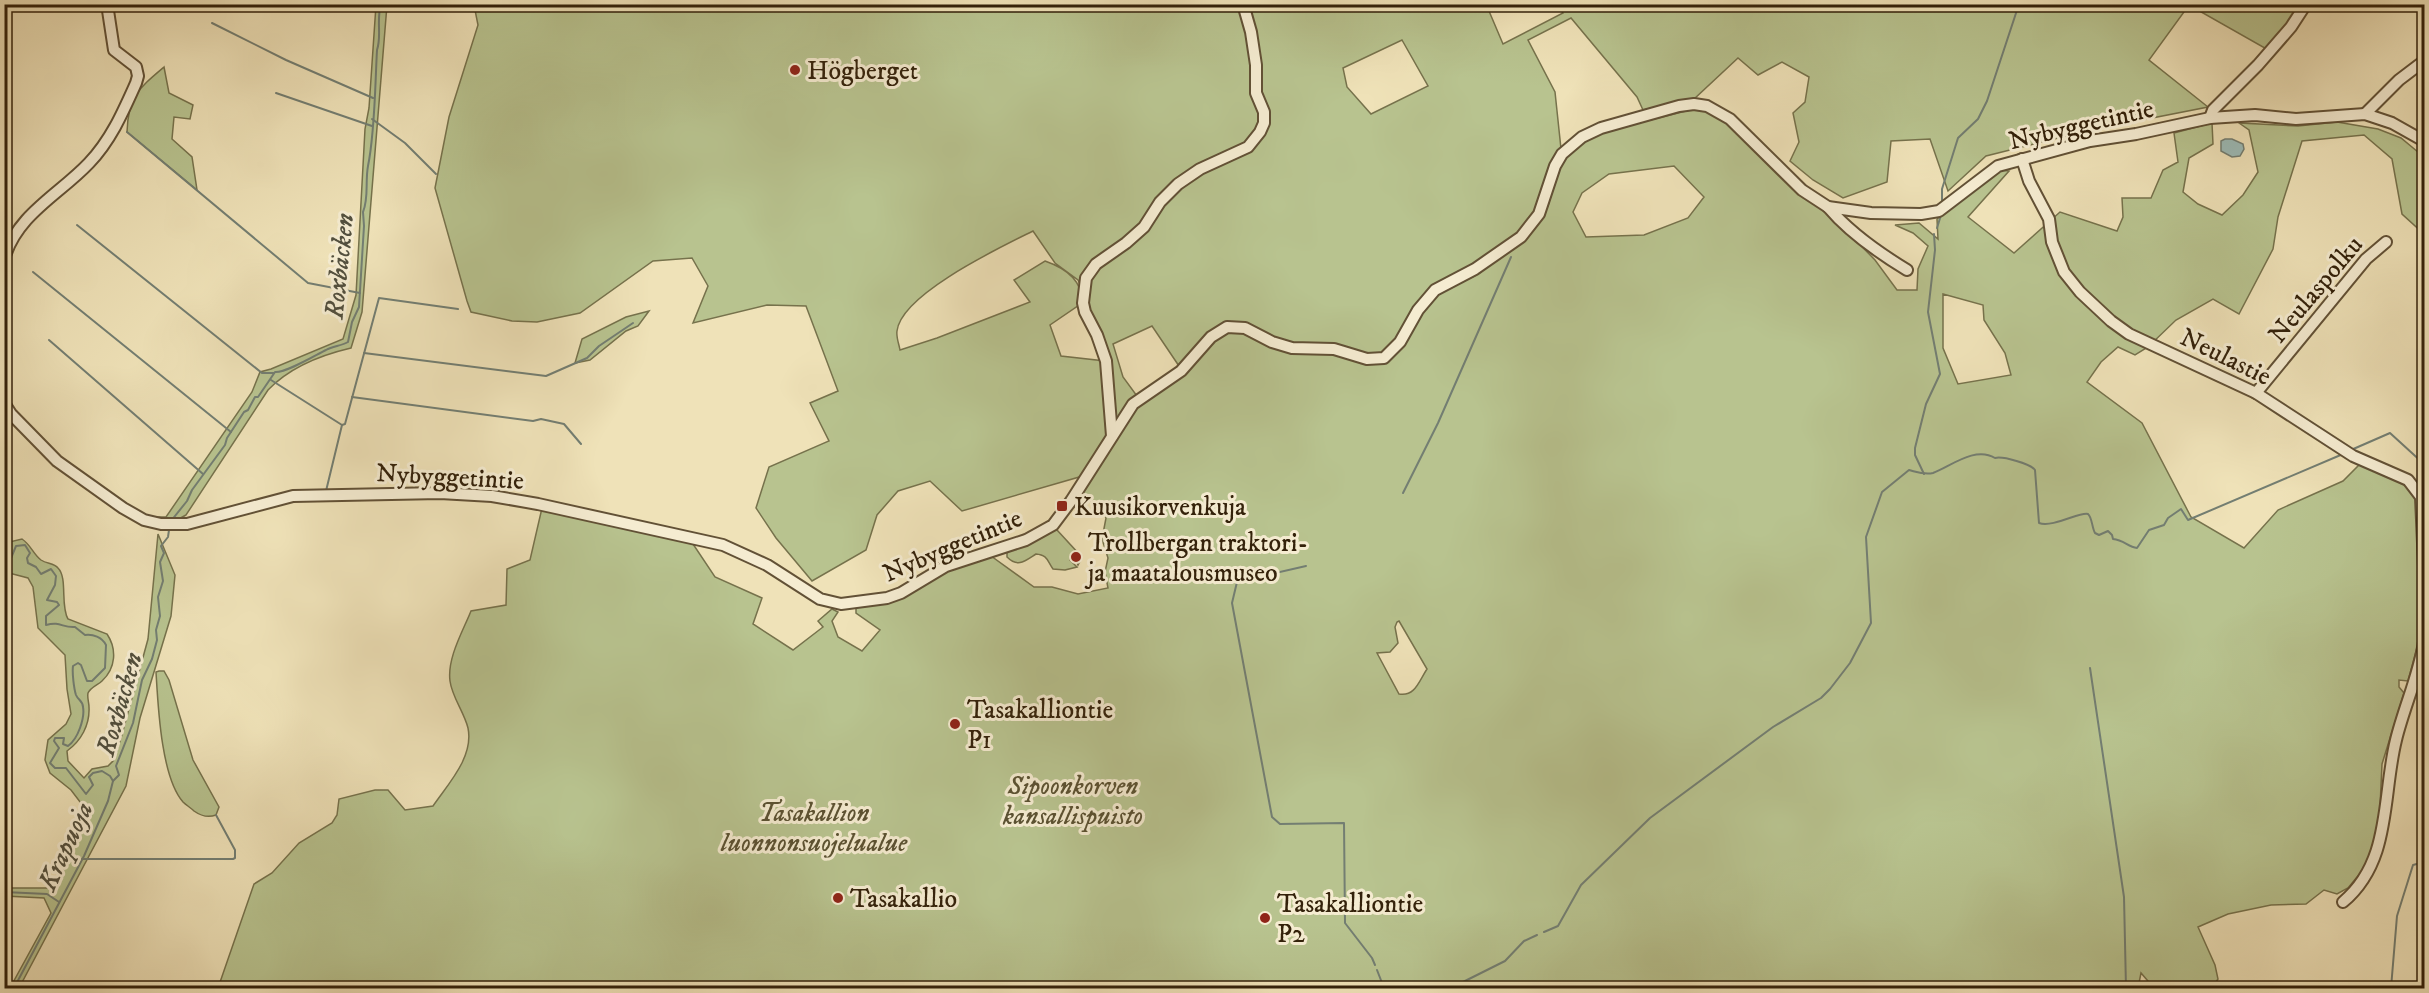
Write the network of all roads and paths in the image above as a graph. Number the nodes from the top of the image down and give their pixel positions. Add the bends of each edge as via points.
1 (107, 4) edge
2 (1243, 4) edge
3 (2306, 4) edge
4 (2424, 61) edge
5 (2365, 114) junction
6 (2210, 118) junction
7 (2424, 141) edge
8 (2022, 159) junction
9 (1828, 207) junction
10 (2386, 242) dead end
11 (4, 259) edge
12 (1907, 270) dead end
13 (2256, 393) junction
14 (4, 403) edge
15 (1112, 436) junction
16 (2424, 566) edge
17 (2424, 642) edge
18 (2343, 902) dead end

1 - 11 street via 114,50 136,67 136,83 103,148 41,203 12,241
2 - 15 street via 1256,65 1256,93 1264,112 1260,132 1248,147 1178,184 1144,227 1096,264 1086,278 1084,312 1106,361
3 - 6 street via 2278,43 2213,110
4 - 5 street
5 - 6 street, Nybyggetintie via 2296,119 2255,115
5 - 7 street, Nybyggetintie via 2392,123
6 - 8 street, Nybyggetintie via 2090,141
8 - 9 street, Nybyggetintie via 1998,166 1939,211 1881,213
8 - 13 street, Neulastie via 2049,219 2052,242 2064,272 2080,292 2129,334
9 - 12 street via 1882,254
9 - 15 street, Nybyggetintie via 1802,190 1730,119 1707,106 1679,106 1601,128 1582,137 1562,154 1539,214 1521,237 1475,269 1435,290 1400,342 1384,358 1367,359 1334,349 1292,348 1245,328 1227,327 1211,338 1181,371 1133,404
10 - 13 street, Neulaspolku via 2366,259
13 - 16 street, Neulastie via 2352,455 2408,480 2421,497
14 - 15 street, Nybyggetintie via 57,461 144,520 187,524 293,496 492,496 723,545 766,565 820,599 841,604 901,594 946,566 1026,540 1046,529 1061,516
17 - 18 street via 2389,770 2386,814 2377,851 2356,891

